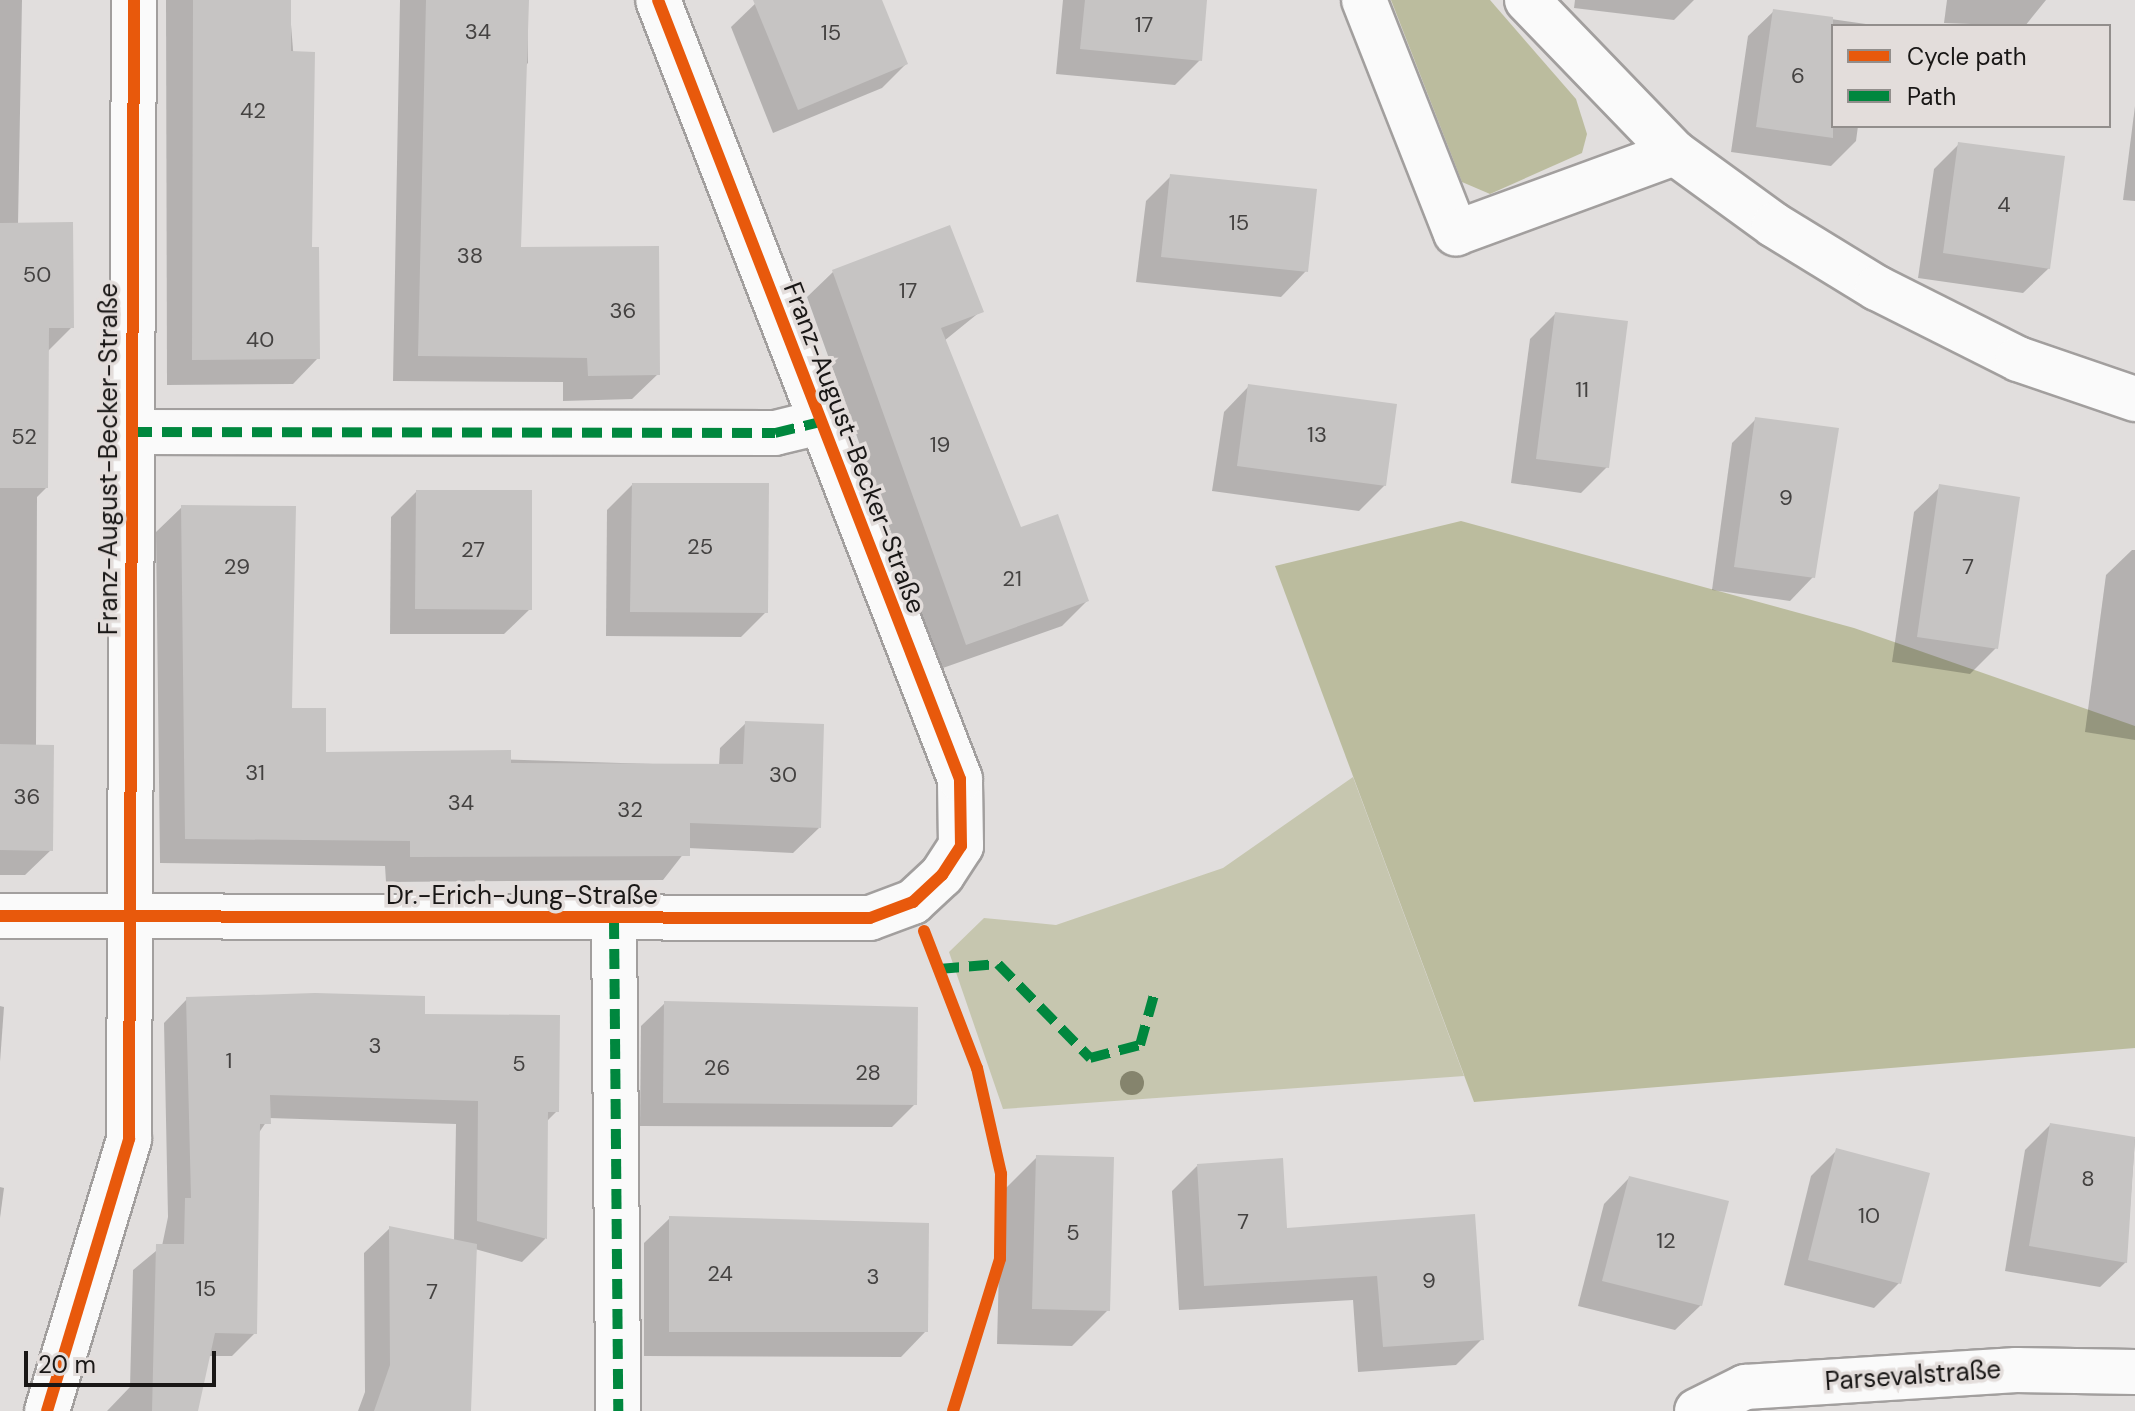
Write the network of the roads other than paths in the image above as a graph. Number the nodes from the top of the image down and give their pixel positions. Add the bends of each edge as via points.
1 (134, 0) edge
2 (658, 0) edge
3 (1364, 0) edge
4 (1527, 0) edge
5 (1675, 153) junction
6 (2135, 399) edge
7 (820, 422) junction
8 (132, 432) junction
9 (913, 902) joint
10 (0, 916) edge
11 (128, 918) junction
12 (614, 919) junction
13 (2135, 1372) edge
14 (47, 1411) edge
15 (618, 1411) edge
16 (1697, 1411) edge

1 - 8 street, Franz-August-Becker-Straße
2 - 7 street, Franz-August-Becker-Straße
3 - 5 street via 1456,233
4 - 5 street
5 - 6 street via 1877,288 2018,359
7 - 8 street, Franz-August-Becker-Straße via 775,433
7 - 9 street, Franz-August-Becker-Straße via 960,779 961,846
8 - 11 street, Franz-August-Becker-Straße
9 - 12 street, Dr.-Erich-Jung-Straße via 870,918
10 - 11 street, Dr.-Erich-Jung-Straße
11 - 12 street, Dr.-Erich-Jung-Straße
11 - 14 street via 129,1139
12 - 15 street, Dr.-Erich-Jung-Straße
13 - 16 street, Parsevalstraße via 2016,1370 1745,1387

